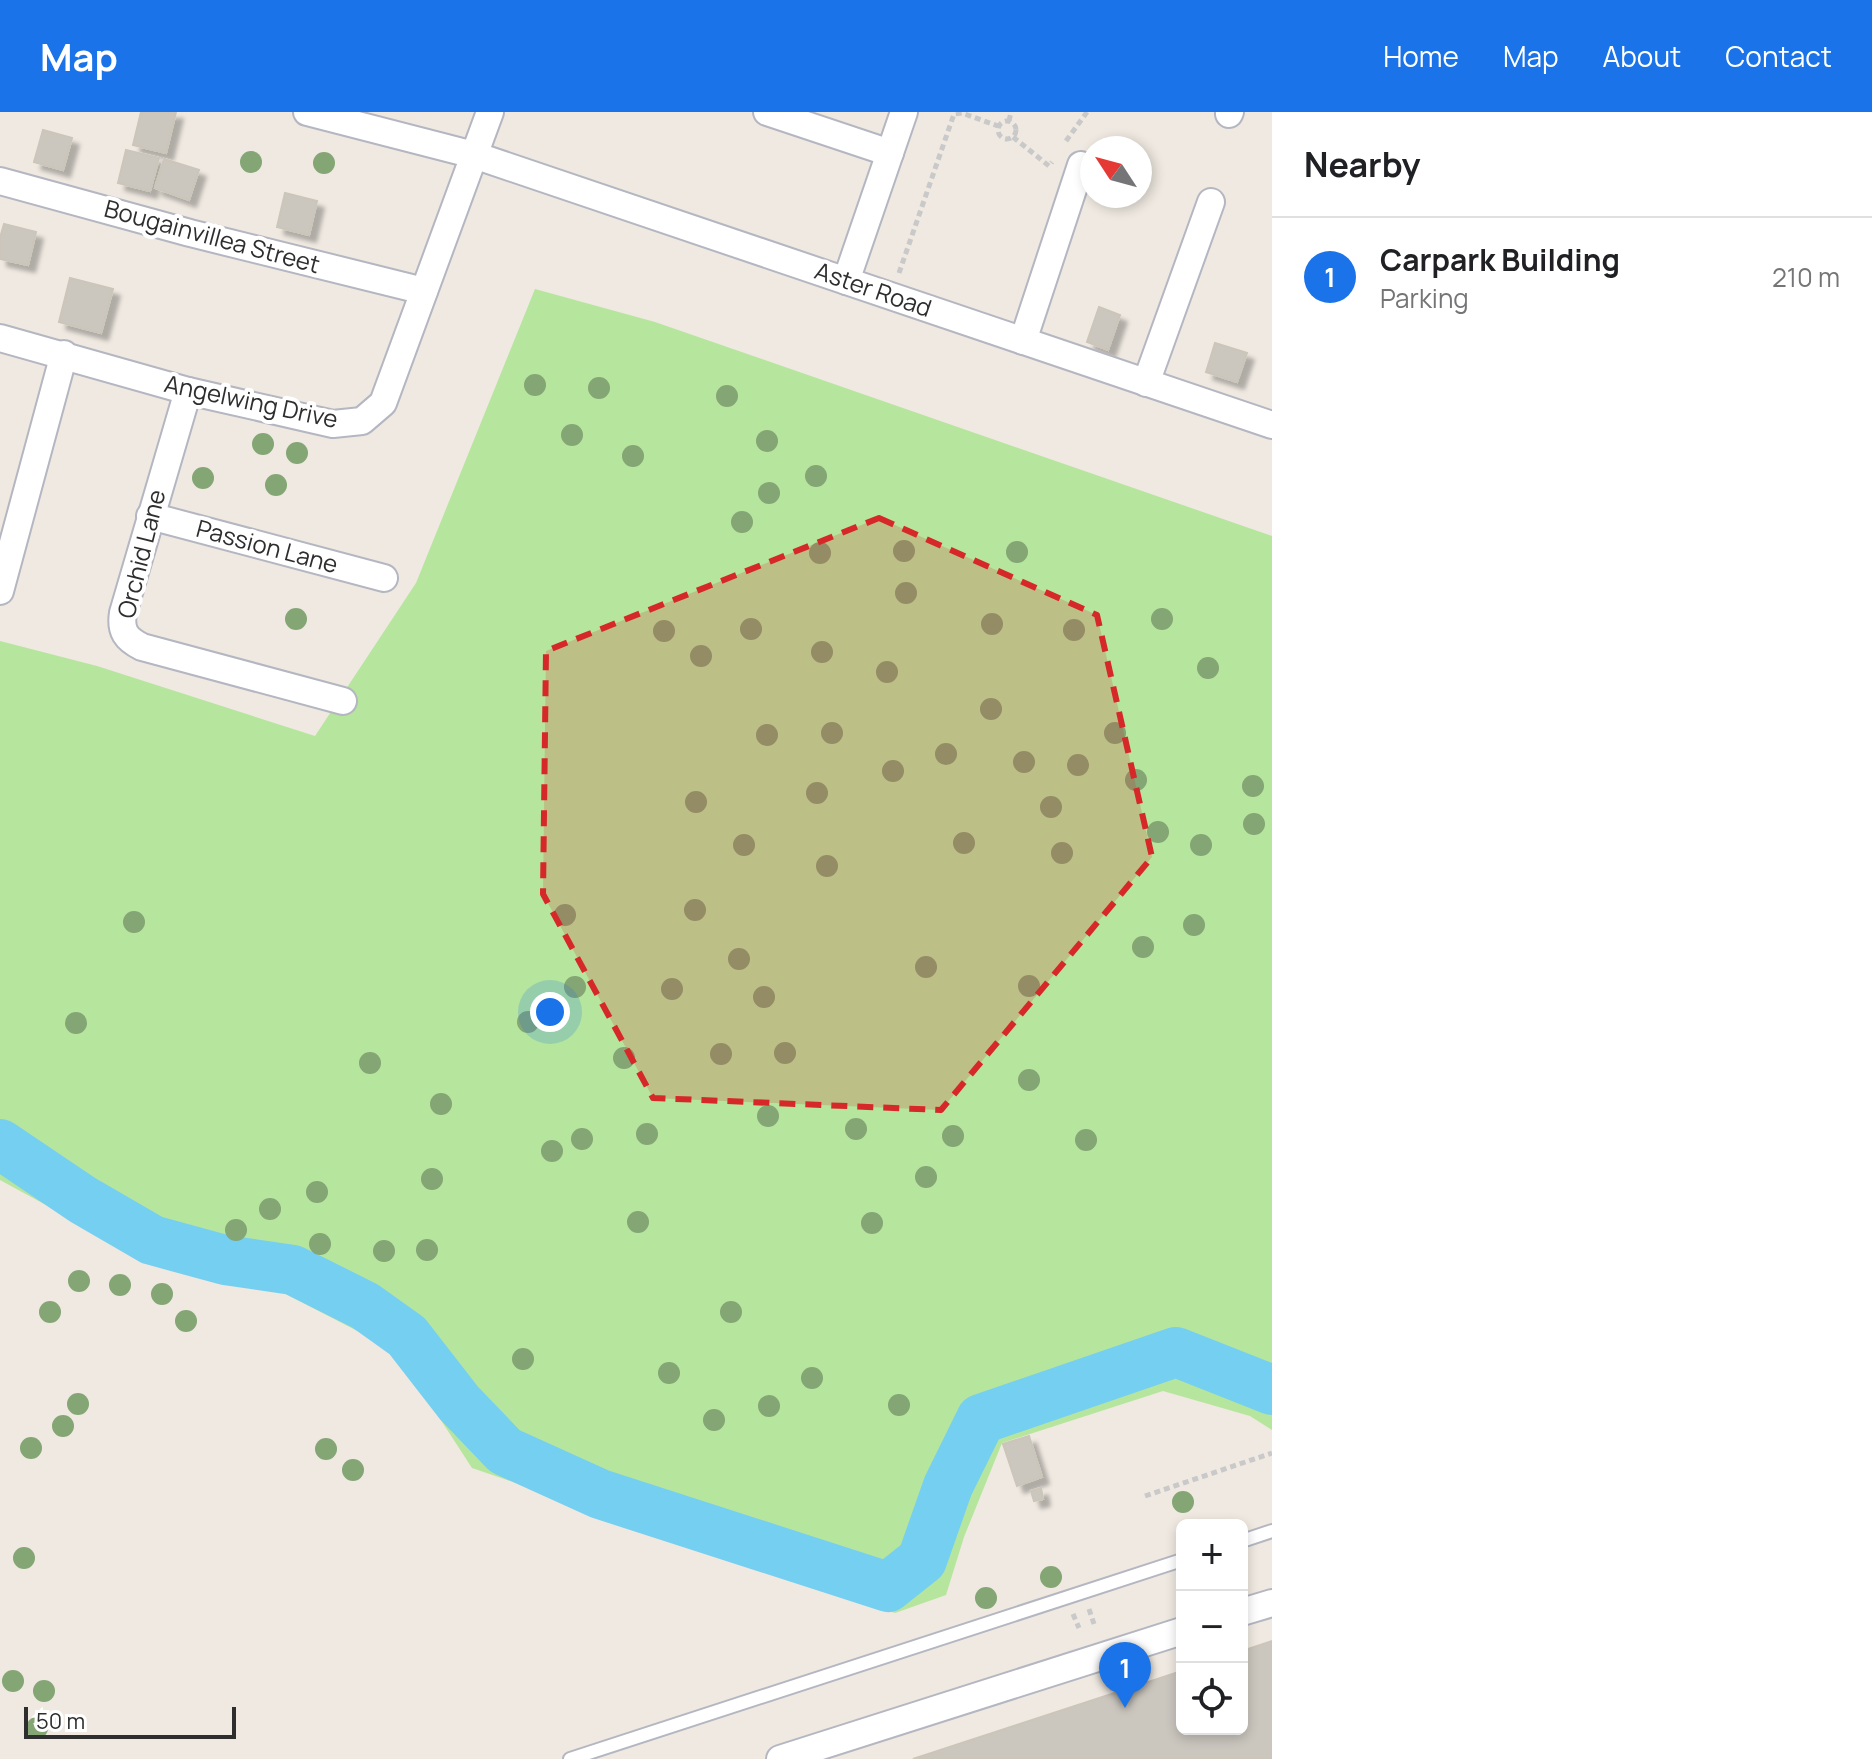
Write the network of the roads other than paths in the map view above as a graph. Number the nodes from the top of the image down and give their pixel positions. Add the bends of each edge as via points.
1 (307, 112) edge
2 (490, 112) edge
3 (767, 112) edge
4 (904, 112) edge
5 (890, 153) junction
6 (474, 155) junction
7 (1067, 155) road end
8 (0, 181) edge
9 (1211, 202) dead end
10 (846, 281) junction
11 (424, 291) junction
12 (0, 338) edge
13 (1023, 341) junction
14 (64, 354) junction
15 (1146, 383) junction
16 (188, 391) junction
17 (1272, 425) edge
18 (150, 516) junction
19 (384, 578) dead end
20 (0, 591) edge
21 (343, 701) dead end
22 (1272, 1531) edge
23 (1248, 1539) edge
24 (1176, 1562) edge
25 (1272, 1603) edge
26 (1248, 1610) edge
27 (1176, 1633) edge
28 (570, 1759) edge
29 (780, 1759) edge

1 - 6 street, Aster Road
2 - 6 street, Angelwing Drive
3 - 5 street
4 - 5 street
5 - 10 street
6 - 10 street, Aster Road
6 - 11 street, Angelwing Drive
7 - 13 street
8 - 11 street, Bougainvillea Street
9 - 15 street
10 - 13 street, Aster Road
11 - 16 street, Angelwing Drive via 383,403 362,421 333,424
12 - 14 street, Angelwing Drive
13 - 15 street, Aster Road
14 - 16 street, Angelwing Drive
14 - 20 street
15 - 17 street, Aster Road
16 - 18 street, Orchid Lane
18 - 19 street, Passion Lane
18 - 21 street, Orchid Lane via 121,625 131,641
22 - 23 lane
24 - 28 lane
25 - 26 street
27 - 29 street

